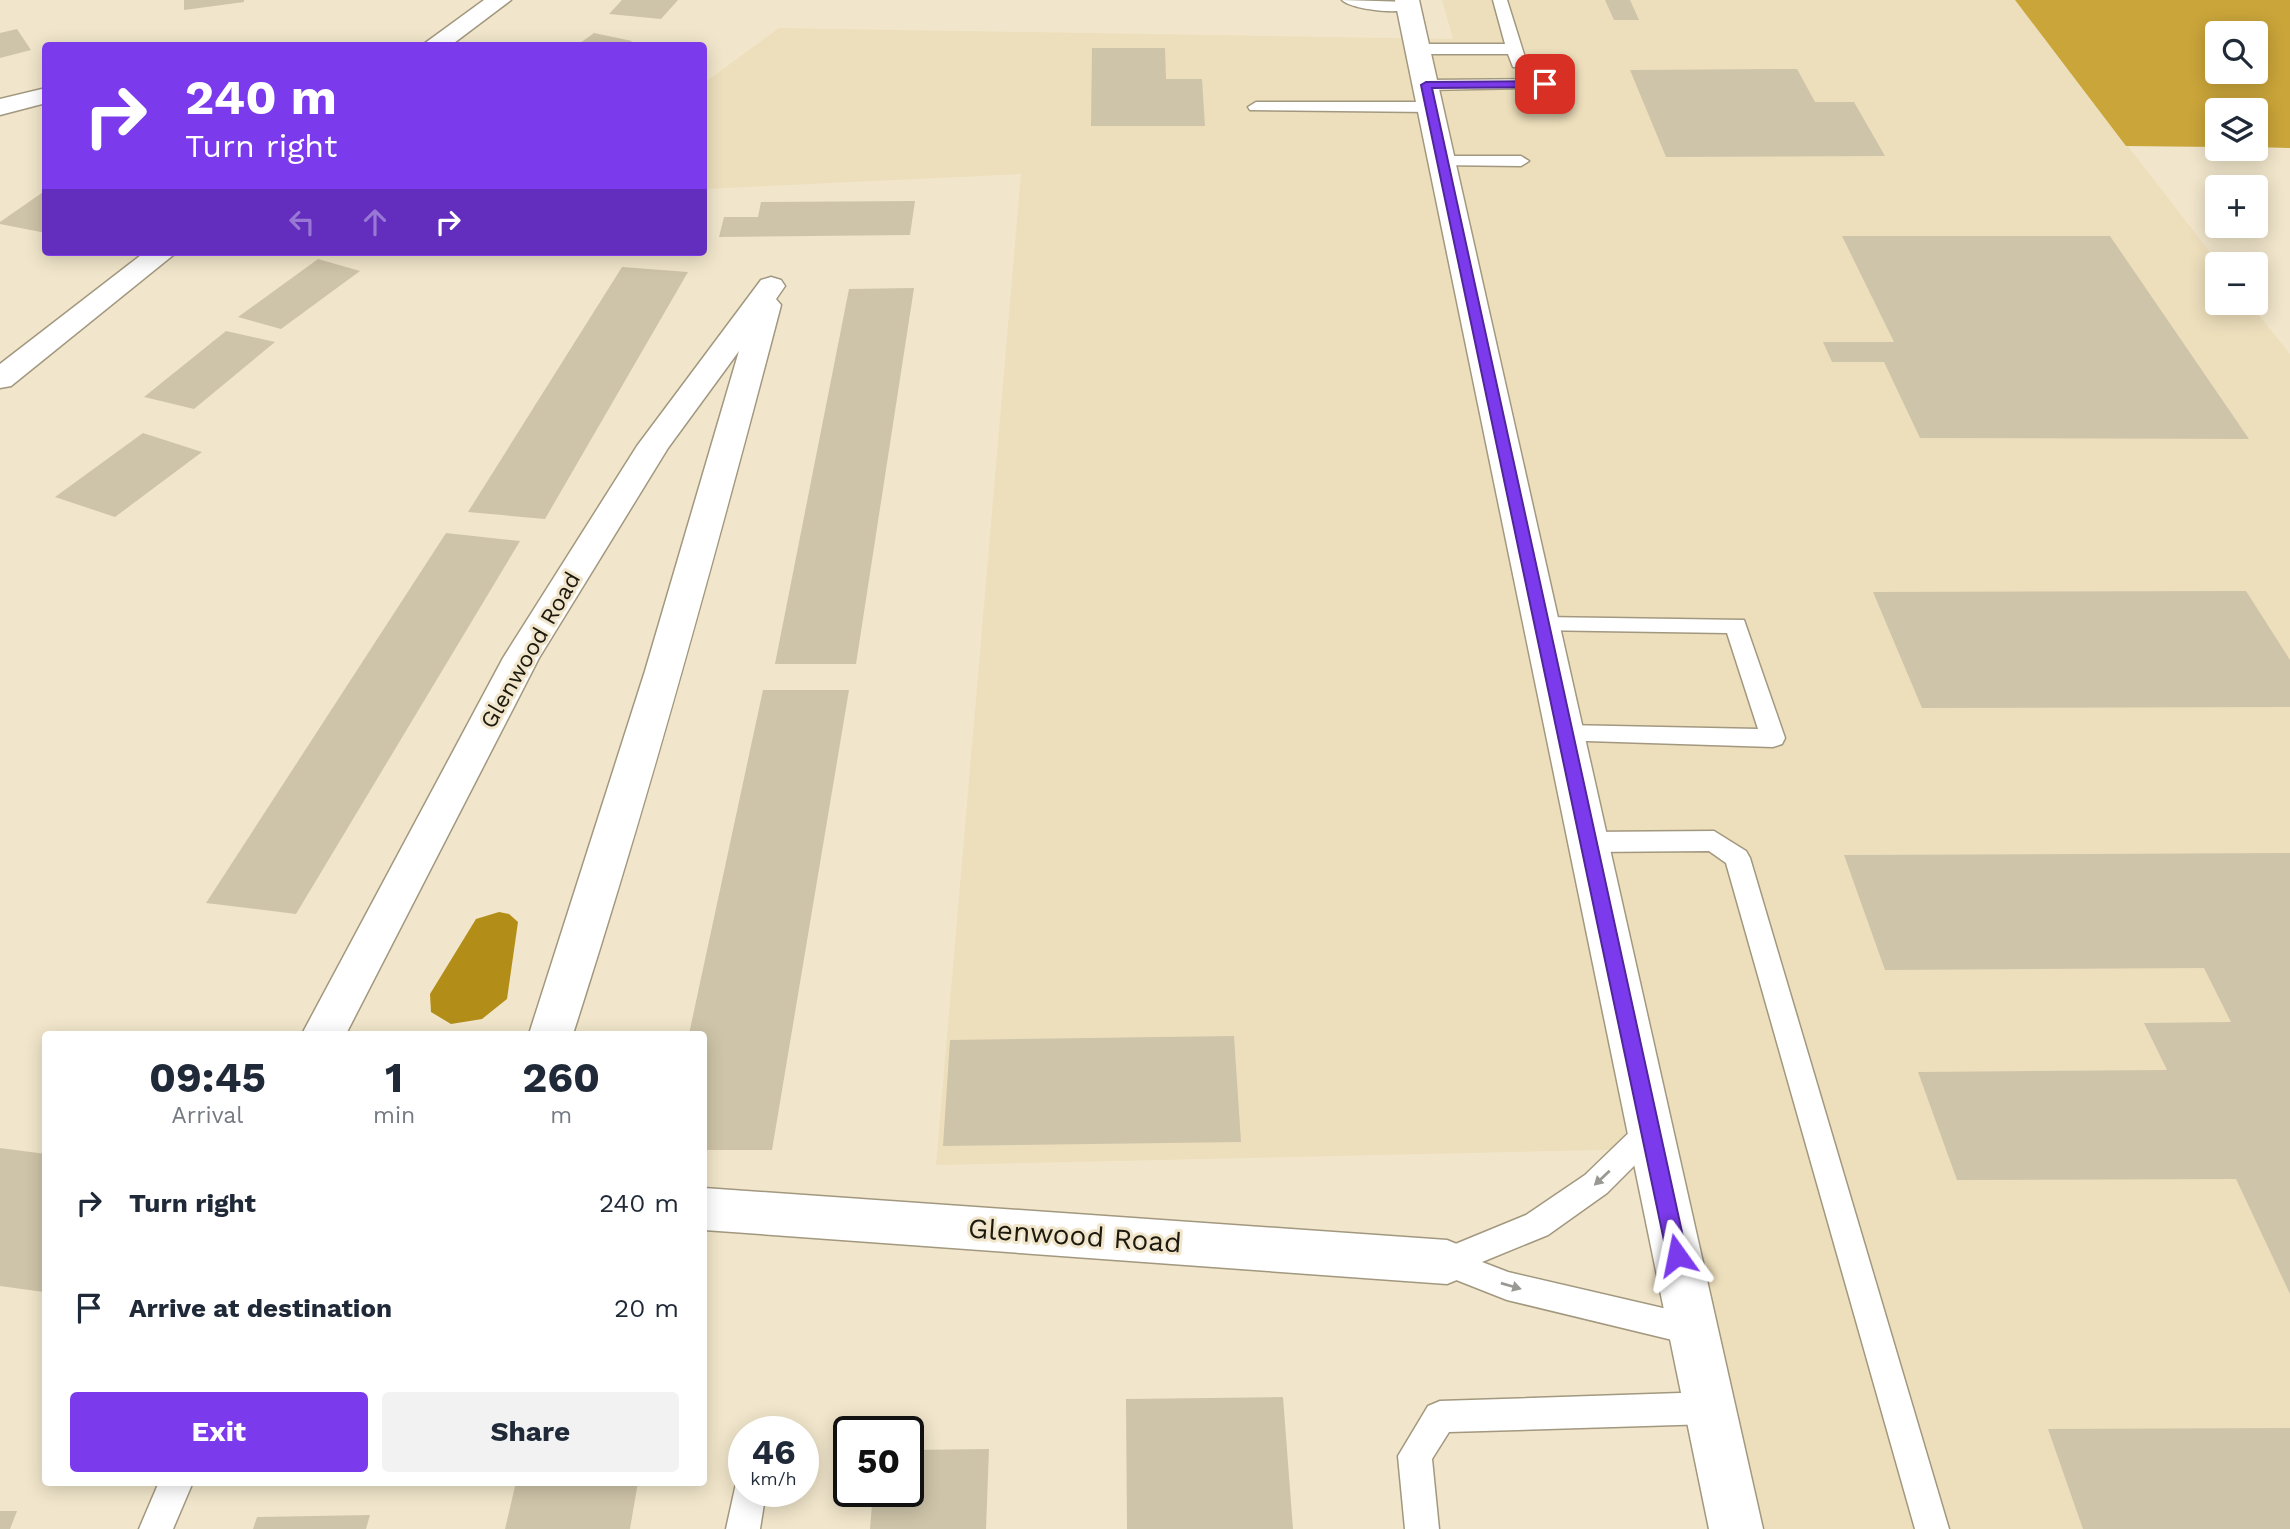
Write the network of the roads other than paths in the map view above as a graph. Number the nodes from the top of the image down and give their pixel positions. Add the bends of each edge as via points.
1 (499, 0) edge
2 (1349, 0) edge
3 (1500, 0) edge
4 (1408, 3) edge
5 (439, 42) edge
6 (1418, 49) junction
7 (1515, 49) junction
8 (1565, 84) dead end
9 (1525, 85) junction
10 (42, 96) edge
11 (1428, 96) junction
12 (0, 107) edge
13 (1256, 107) dead end
14 (1521, 160) dead end
15 (1442, 161) junction
16 (158, 256) edge
17 (0, 379) edge
18 (1542, 625) junction
19 (1565, 734) junction
20 (1588, 842) junction
21 (326, 1031) edge
22 (552, 1031) edge
23 (1651, 1130) junction
24 (707, 1209) edge
25 (1447, 1262) junction
26 (1693, 1330) junction
27 (1710, 1408) junction
28 (174, 1486) edge
29 (746, 1507) edge
30 (156, 1529) edge
31 (743, 1529) edge
32 (1422, 1529) edge
33 (1736, 1529) edge
34 (1932, 1529) edge

1 - 5 street
2 - 4 lane via 1379,6
3 - 7 lane
4 - 6 street
6 - 7 lane
6 - 11 street
7 - 9 lane
8 - 9 lane
9 - 11 lane
10 - 12 street
11 - 13 lane
11 - 15 street
14 - 15 lane
15 - 18 street
16 - 17 street
18 - 19 street
18 - 19 lane via 1736,625 1773,738
19 - 20 street
20 - 23 street
20 - 34 lane via 1714,841 1737,858
21 - 22 street, Glenwood Road via 521,658 653,446 771,286 716,496 612,848
23 -> 25 lane, Glenwood Road via 1596,1184 1537,1225
23 - 26 street
24 - 25 street, Glenwood Road
25 -> 26 lane, Glenwood Road via 1507,1286
26 - 27 street
27 - 32 lane via 1440,1417 1415,1456
27 - 33 street
28 - 30 lane
29 - 31 lane

